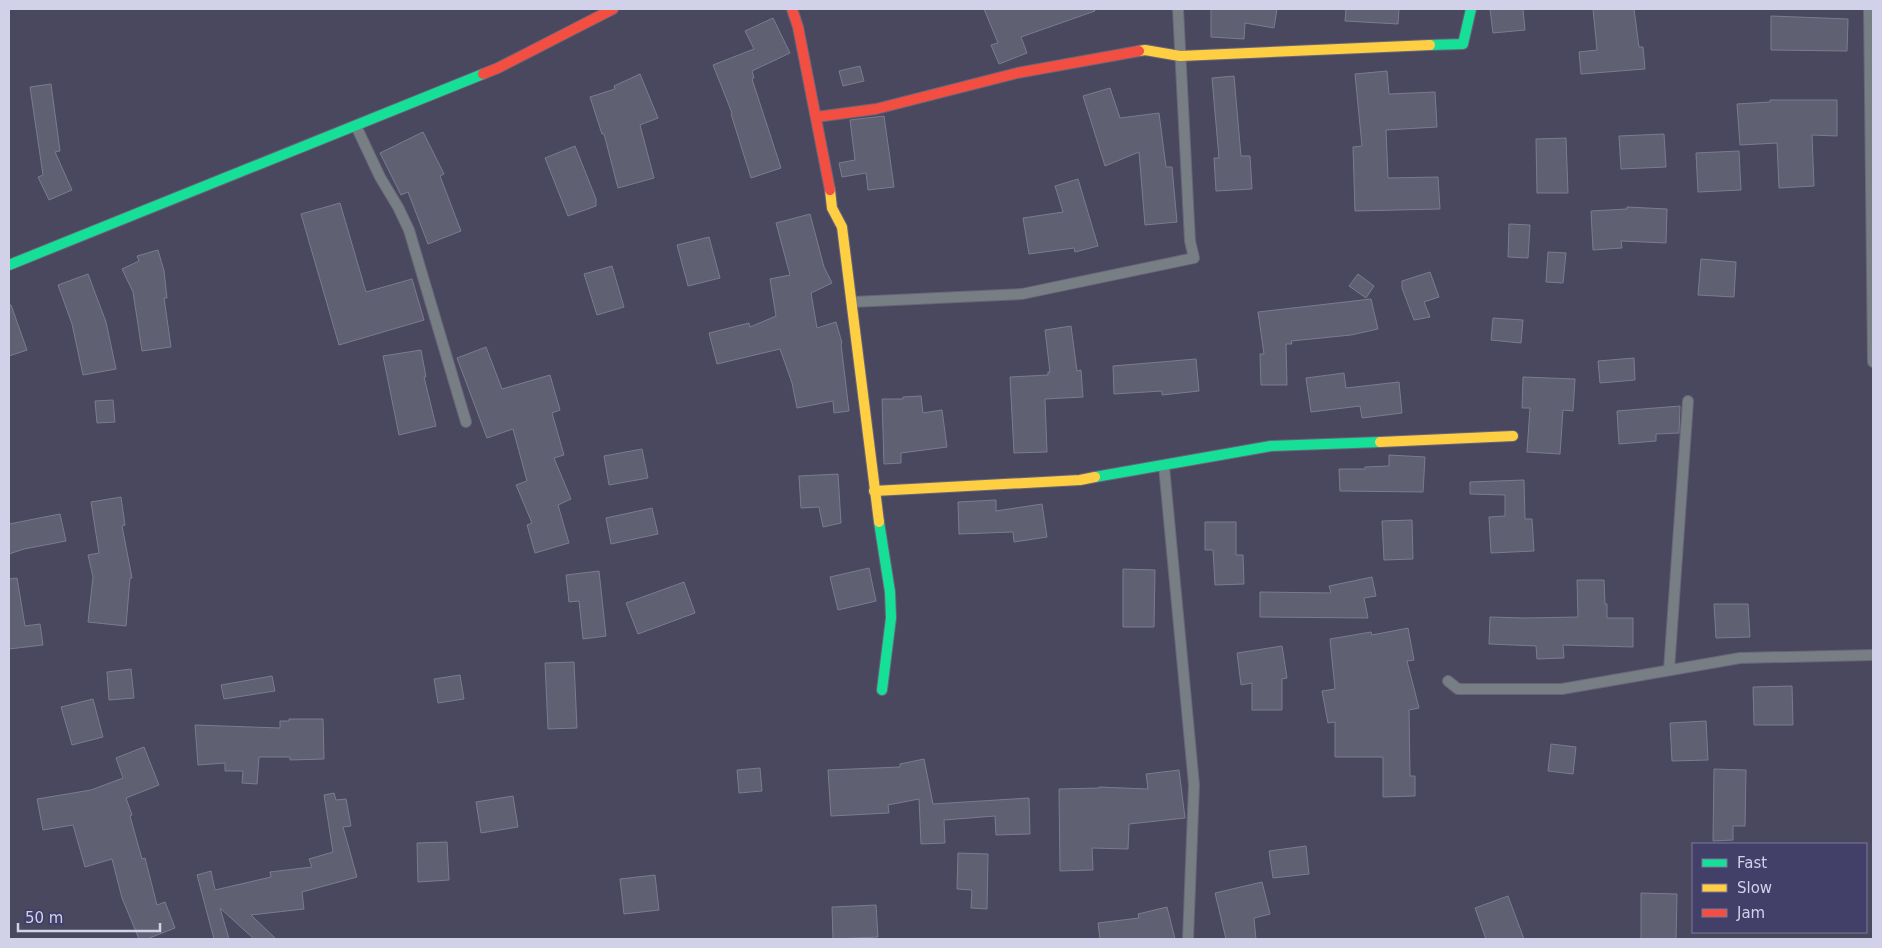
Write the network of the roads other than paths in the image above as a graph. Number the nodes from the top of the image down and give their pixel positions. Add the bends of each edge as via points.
1 (613, 9) edge
2 (792, 9) edge
3 (1178, 9) edge
4 (1471, 9) edge
5 (1869, 9) edge
6 (1180, 56) junction
7 (816, 117) junction
8 (356, 126) junction
9 (9, 265) edge
10 (852, 302) junction
11 (1873, 362) edge
12 (1688, 401) dead end
13 (466, 422) dead end
14 (1513, 436) dead end
15 (1164, 466) junction
16 (874, 491) junction
17 (1873, 655) edge
18 (1668, 670) junction
19 (1448, 682) dead end
20 (882, 690) dead end
21 (1188, 939) edge

1 - 8 street via 498,68
2 - 7 street
3 - 6 street
4 - 6 street via 1463,44
5 - 11 street
6 - 7 street via 1145,50 1017,73 876,109
6 - 10 street via 1190,241 1194,258 1022,294
7 - 10 street via 832,208 842,227
8 - 9 street
8 - 13 street via 409,230
10 - 16 street
12 - 18 street
14 - 15 street via 1271,446
15 - 16 street via 1080,480
15 - 21 street via 1194,785
16 - 20 street via 890,592 891,618
17 - 18 street via 1740,658
18 - 19 street via 1562,689 1458,689

